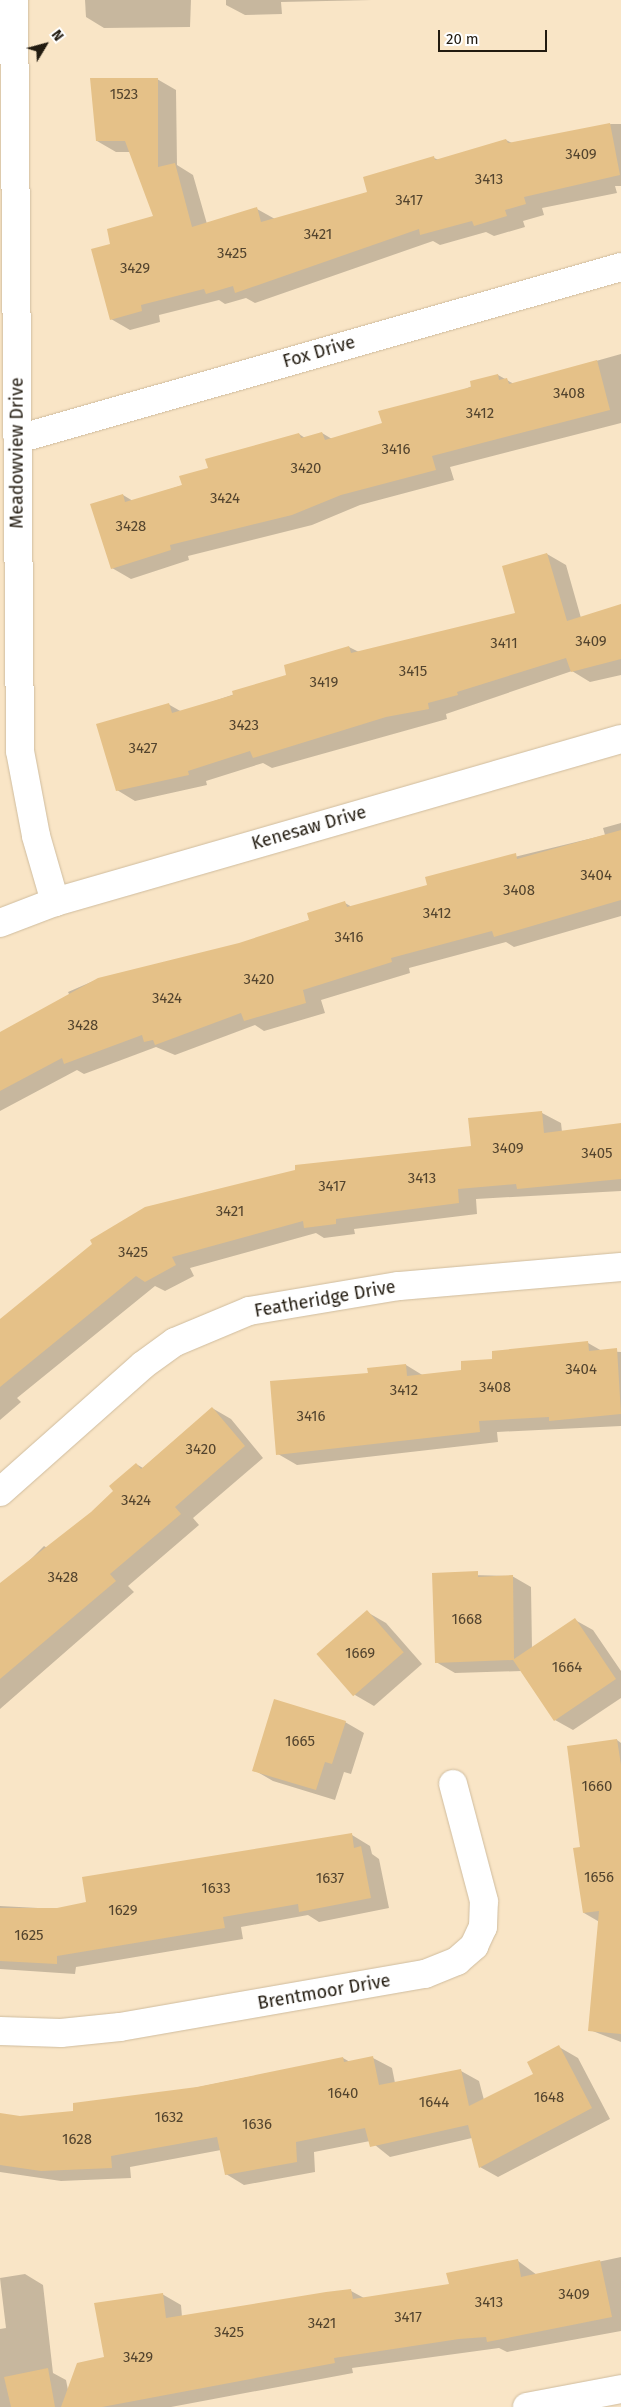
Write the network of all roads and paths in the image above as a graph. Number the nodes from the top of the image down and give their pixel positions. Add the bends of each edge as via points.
1 (14, 0) edge
2 (621, 267) edge
3 (18, 439) junction
4 (621, 739) edge
5 (55, 902) junction
6 (0, 923) edge
7 (621, 1267) edge
8 (0, 1492) edge
9 (452, 1784) dead end
10 (0, 2030) edge
11 (621, 2389) edge
12 (527, 2407) edge

1 - 3 street, Meadowview Drive
2 - 3 street, Fox Drive
3 - 5 street, Meadowview Drive via 16,660 20,751 36,836
4 - 5 street, Kenesaw Drive
5 - 6 street, Kenesaw Drive
7 - 8 street, Featheridge Drive via 399,1286 249,1311 175,1342 151,1359
9 - 10 street, Brentmoor Drive via 484,1901 483,1927 474,1946 457,1961 425,1974 120,2027 61,2033
11 - 12 street

